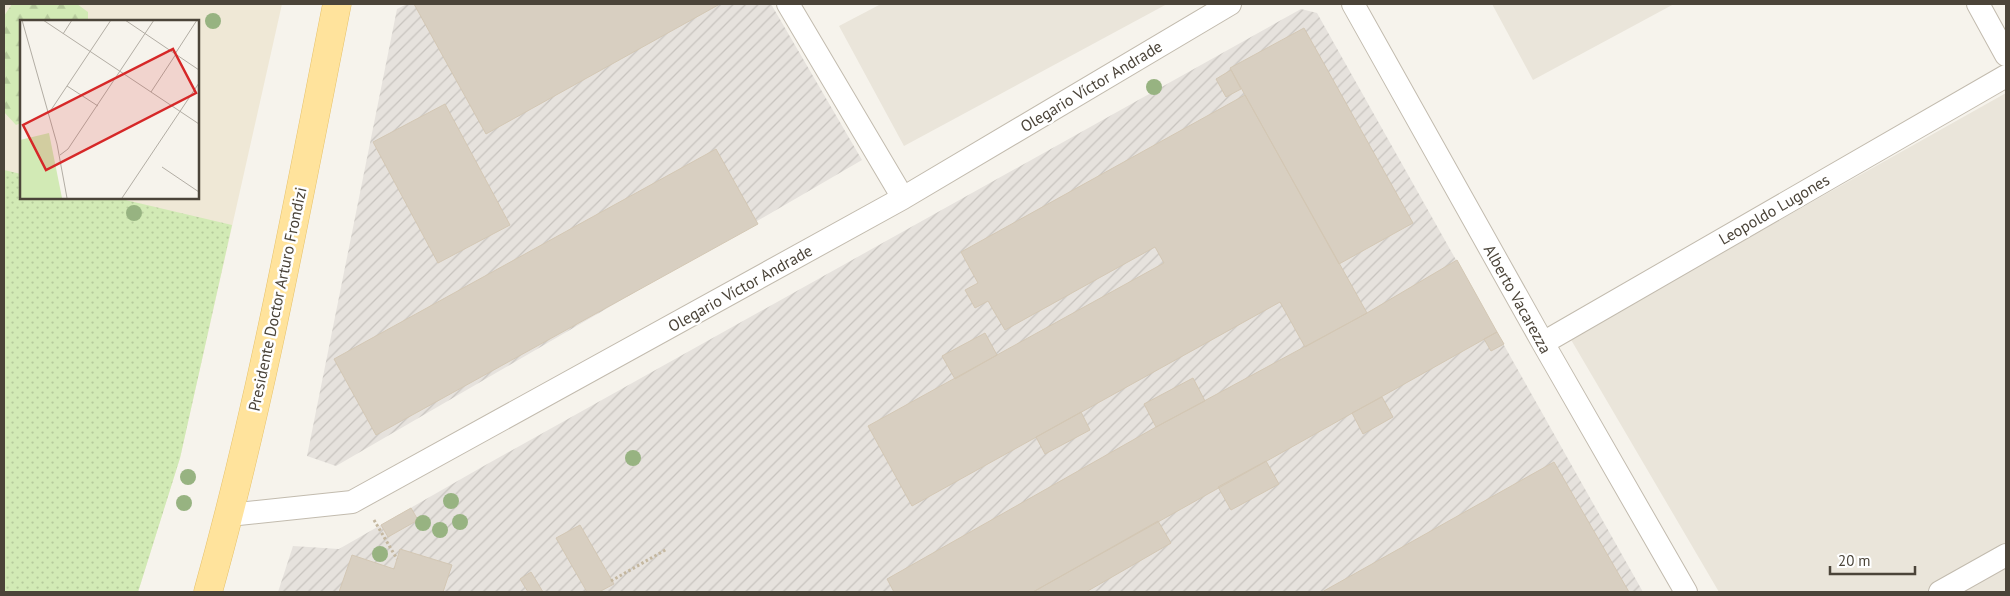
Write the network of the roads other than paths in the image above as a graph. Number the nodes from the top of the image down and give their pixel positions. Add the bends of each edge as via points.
1 (788, 4) edge
2 (1230, 4) edge
3 (1353, 4) edge
4 (1978, 4) edge
5 (339, 5) edge
6 (2006, 55) edge
7 (2006, 76) edge
8 (903, 198) junction
9 (1543, 343) junction
10 (229, 515) junction
11 (2006, 554) edge
12 (208, 592) edge
13 (1686, 592) edge
14 (1940, 592) edge

1 - 8 street
2 - 8 street, Olegario Víctor Andrade
3 - 9 street, Alberto Vacarezza
4 - 6 street
5 - 10 main road, Presidente Doctor Arturo Frondizi via 261,380
7 - 9 street, Leopoldo Lugones
8 - 10 street, Olegario Víctor Andrade via 361,498 352,502
9 - 13 street, Alberto Vacarezza
10 - 12 main road, Presidente Doctor Arturo Frondizi
11 - 14 street

